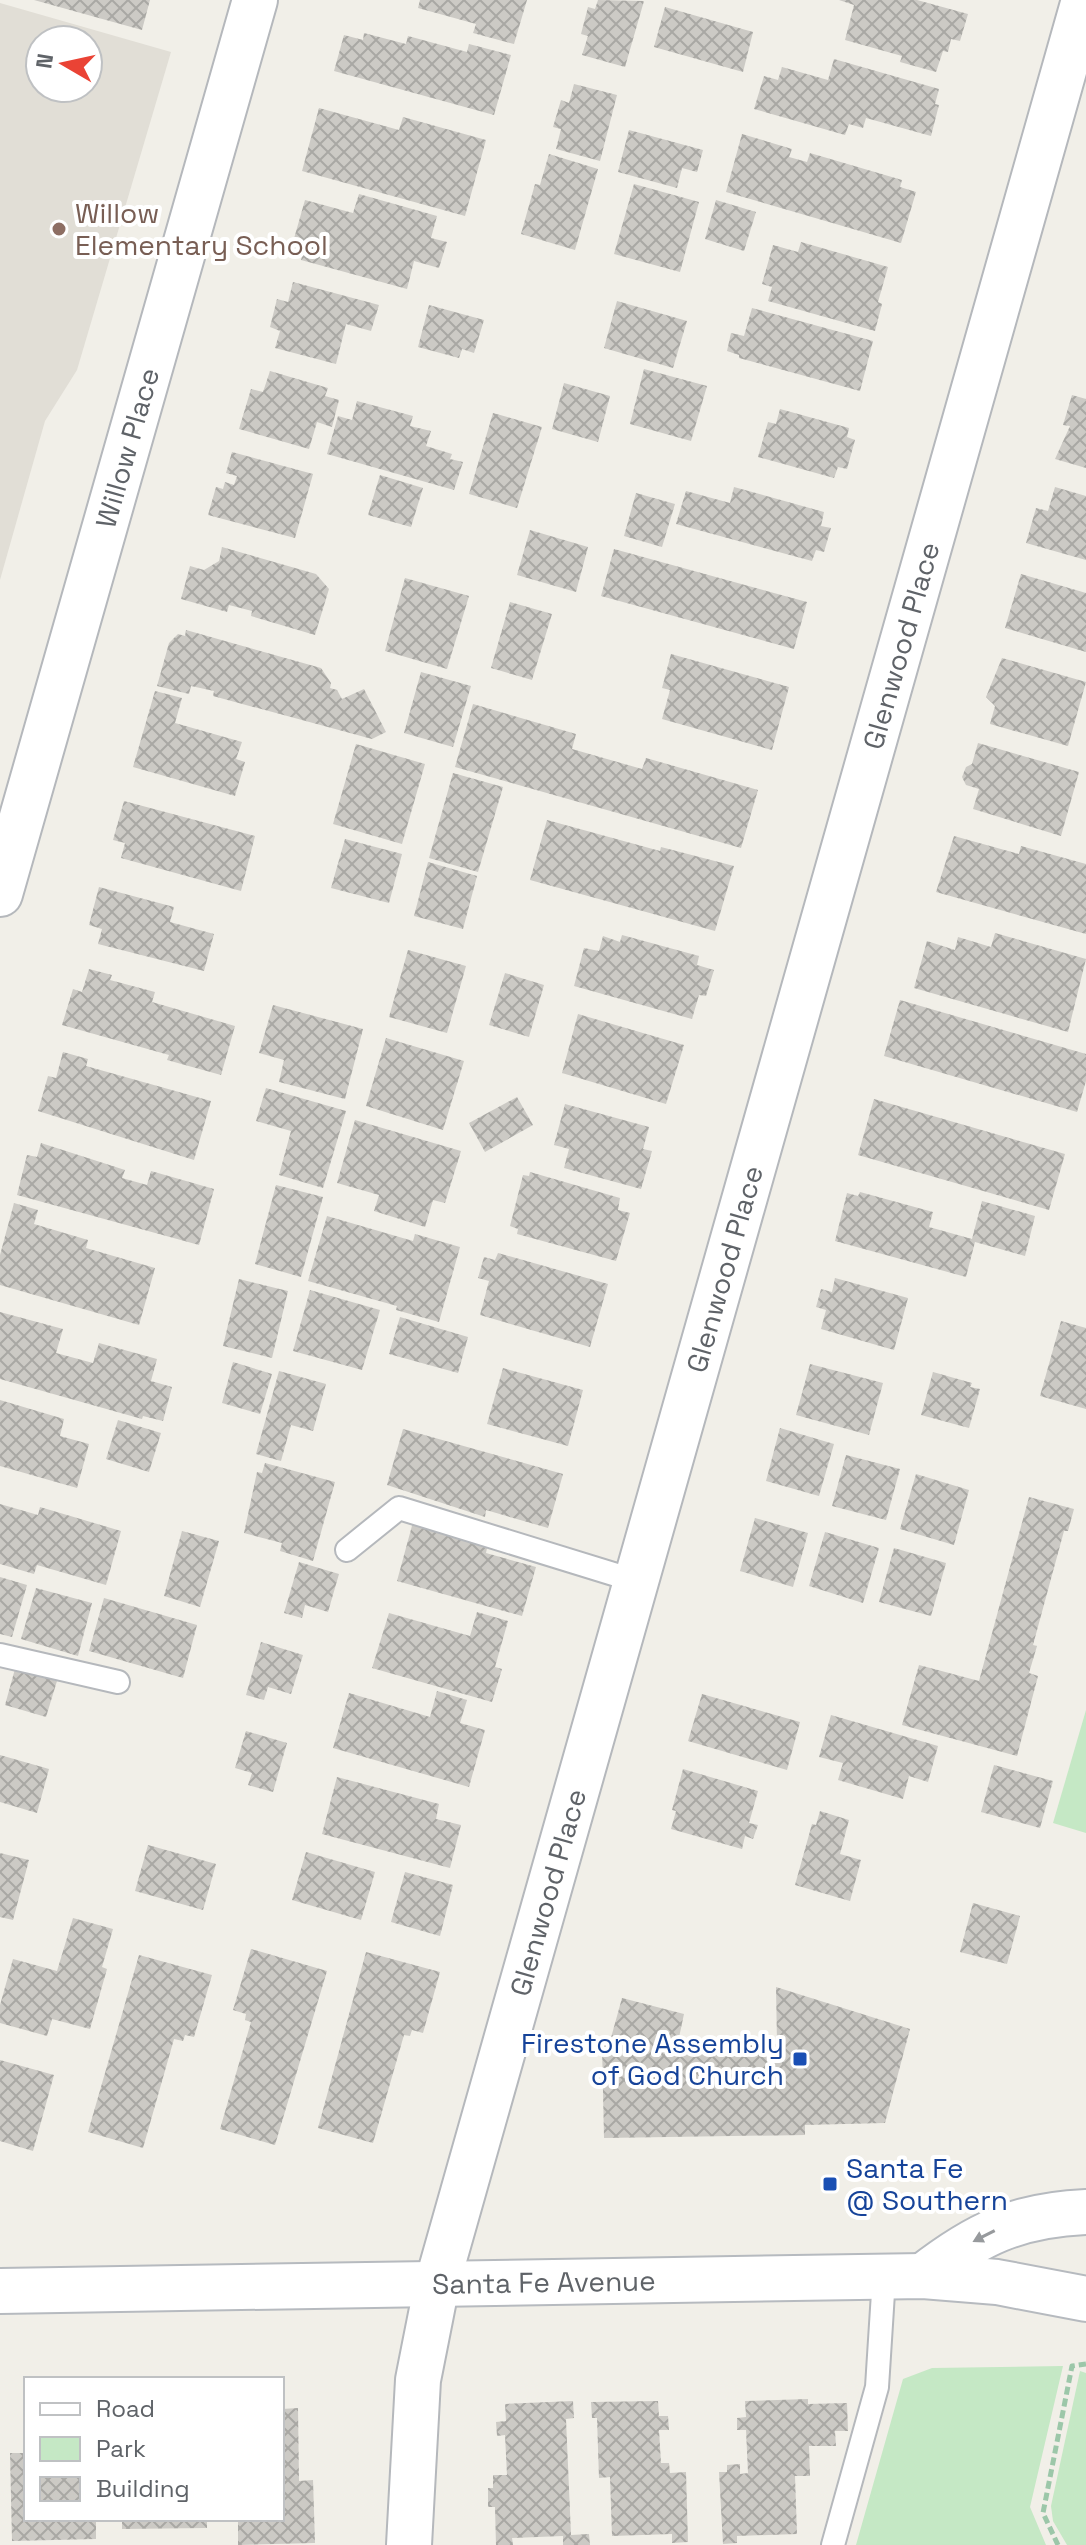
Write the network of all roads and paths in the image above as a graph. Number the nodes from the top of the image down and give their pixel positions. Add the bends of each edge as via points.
1 (255, 0) edge
2 (1084, 0) edge
3 (0, 894) edge
4 (347, 1550) dead end
5 (636, 1581) junction
6 (0, 1655) edge
7 (118, 1682) dead end
8 (1086, 2212) edge
9 (904, 2276) junction
10 (437, 2284) junction
11 (0, 2291) edge
12 (1086, 2299) edge
13 (1086, 2364) edge
14 (409, 2545) edge
15 (833, 2545) edge
16 (1058, 2545) edge

1 - 3 street, Willow Place
2 - 5 street, Glenwood Place
4 - 5 lane via 399,1508
5 - 10 street, Glenwood Place
6 - 7 lane
8 -> 9 street via 1045,2214 1010,2224
9 - 10 street, Santa Fe Avenue
9 - 12 street, Santa Fe Avenue via 997,2282
9 - 15 lane
10 - 11 street, Santa Fe Avenue
10 - 14 street, Glenwood Place via 418,2380
13 - 16 path via 1072,2366 1043,2513

